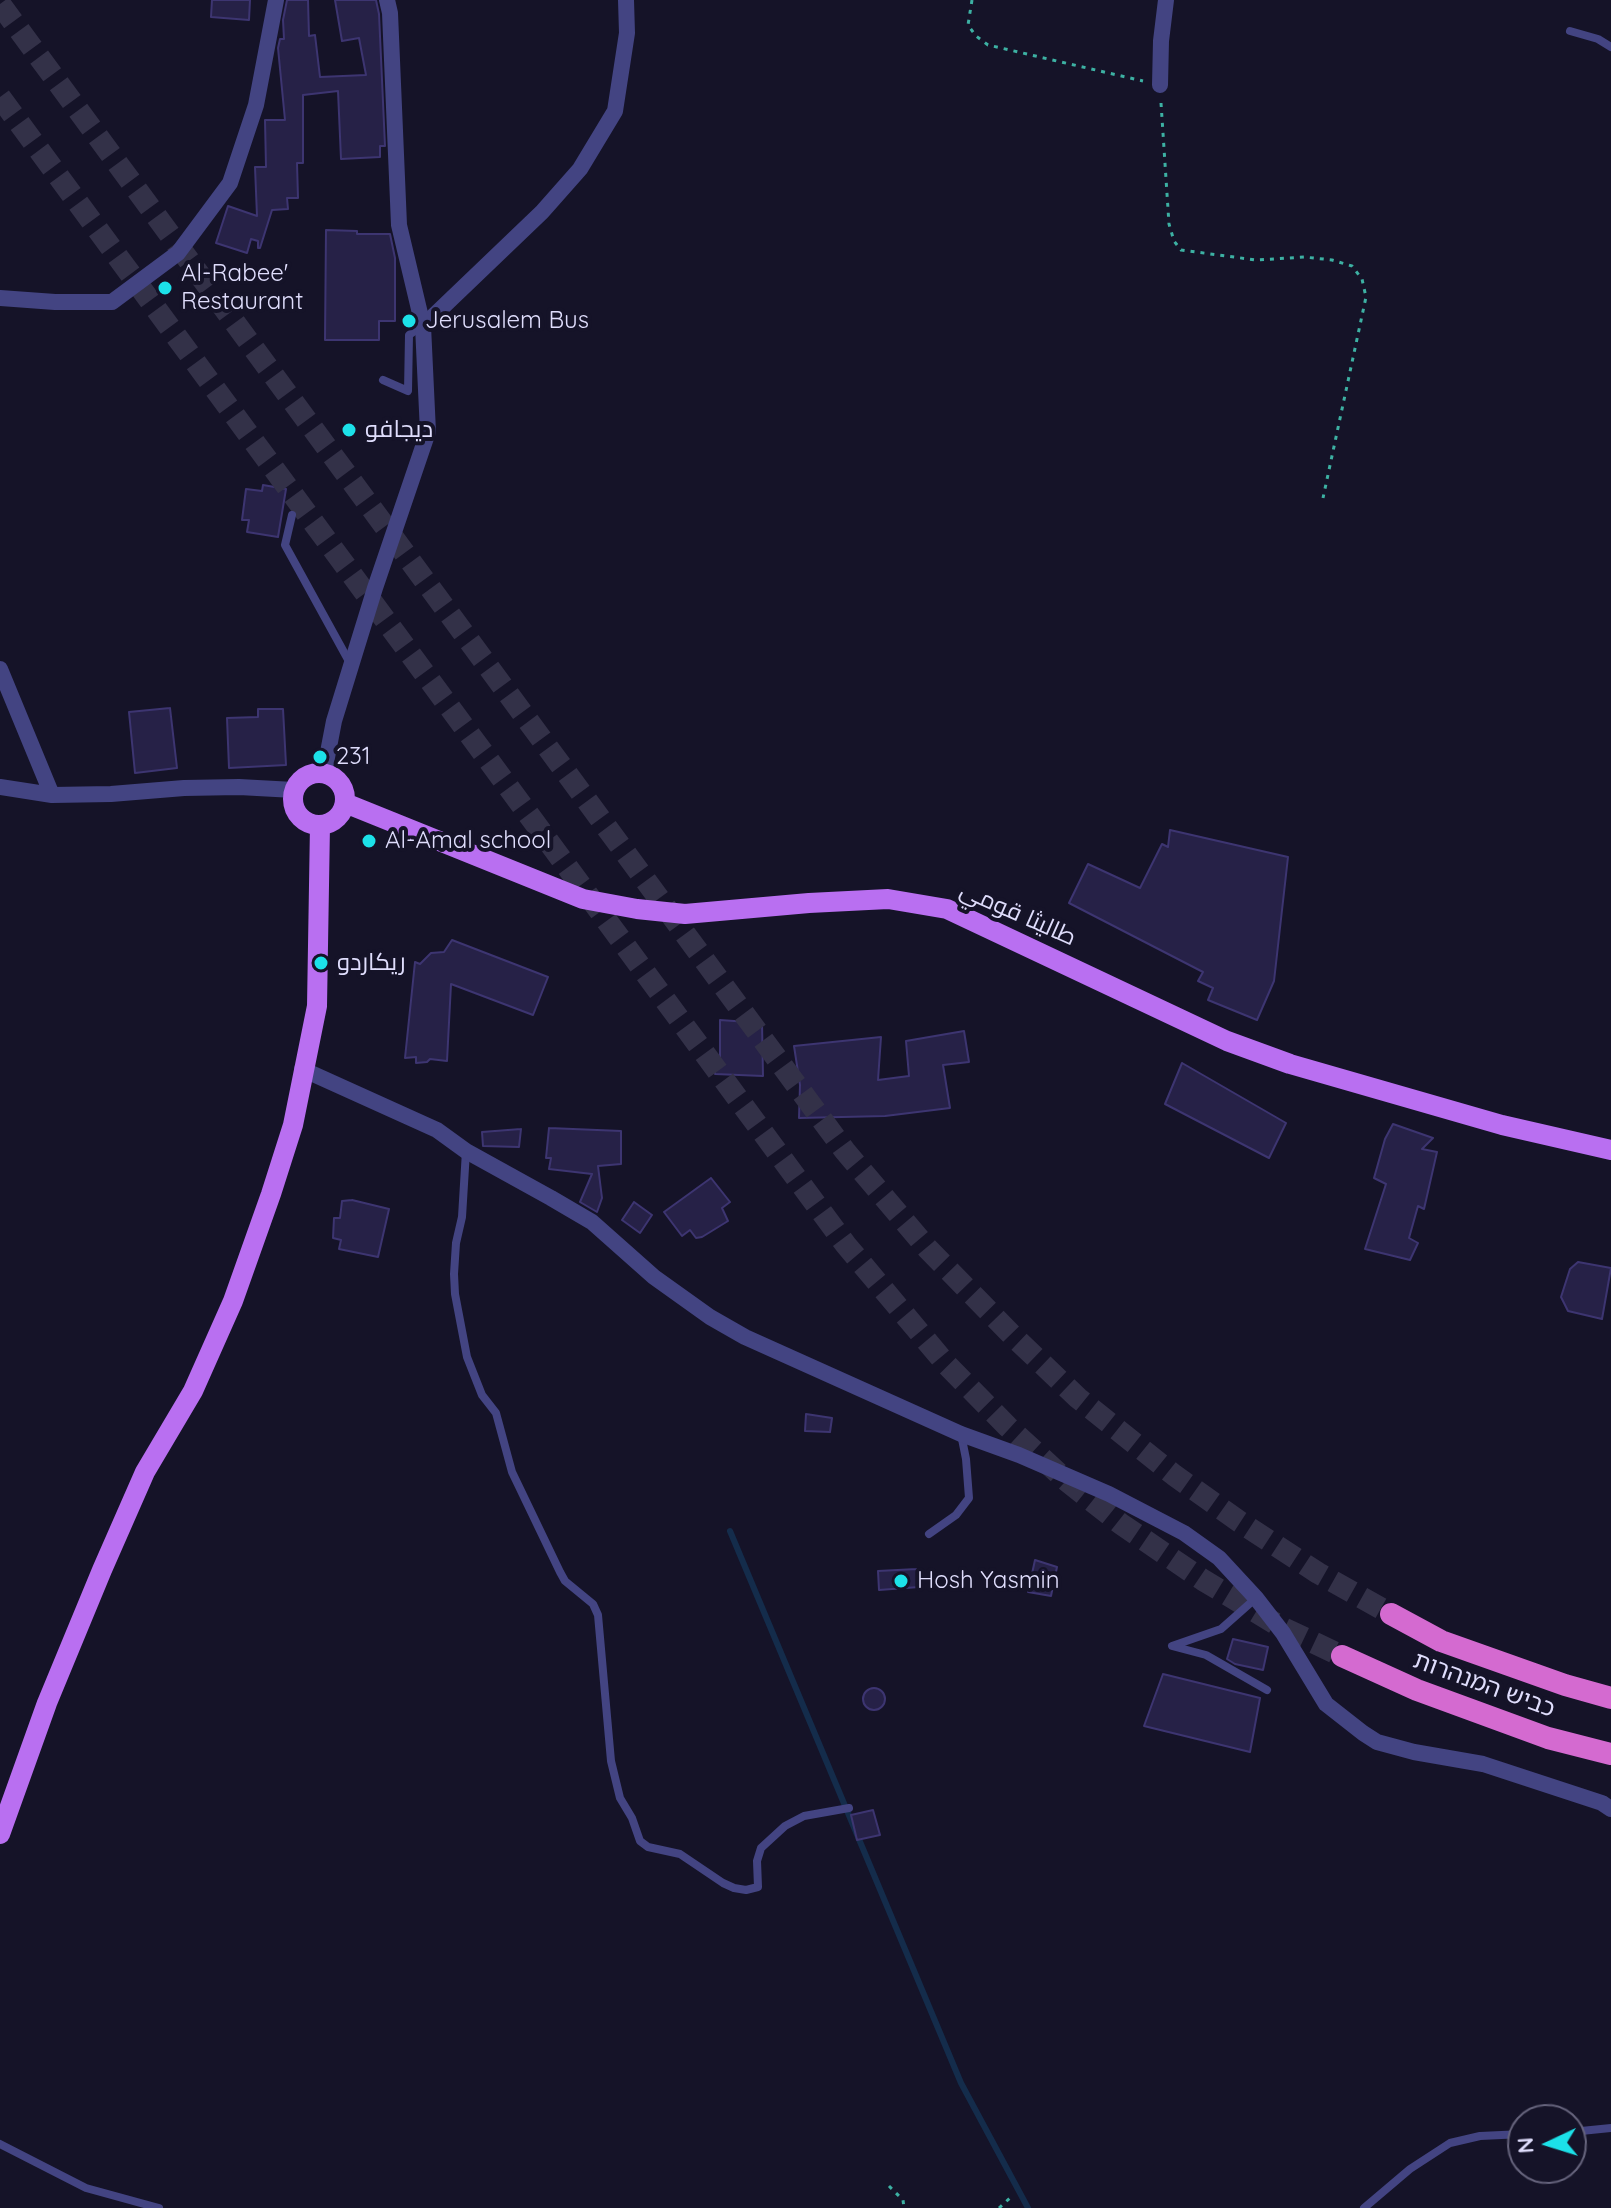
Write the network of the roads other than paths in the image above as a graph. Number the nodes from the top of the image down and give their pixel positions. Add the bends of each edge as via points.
1 (276, 0) edge
2 (387, 0) edge
3 (626, 0) edge
4 (1166, 0) edge
5 (1570, 31) dead end
6 (1611, 47) edge
7 (1160, 85) road end
8 (0, 298) edge
9 (423, 326) junction
10 (383, 380) dead end
11 (292, 515) dead end
12 (351, 666) junction
13 (0, 669) edge
14 (324, 773) junction
15 (0, 787) edge
16 (294, 790) junction
17 (52, 795) junction
18 (345, 803) junction
19 (320, 825) junction
20 (302, 1069) junction
21 (1611, 1150) edge
22 (466, 1151) junction
23 (961, 1434) junction
24 (929, 1534) dead end
25 (1256, 1598) junction
26 (1391, 1614) tunnel mouth
27 (1342, 1656) tunnel mouth
28 (1267, 1690) dead end
29 (1611, 1698) edge
30 (1611, 1754) edge
31 (849, 1808) dead end
32 (1611, 1809) edge
33 (0, 1834) edge
34 (1611, 2128) edge
35 (1587, 2130) edge
36 (1507, 2135) edge
37 (0, 2144) edge
38 (159, 2208) edge
39 (1364, 2208) edge

1 - 8 street via 256,105 230,183 178,253 112,302
2 - 9 street via 399,225
3 - 9 street via 627,33 615,111 580,169
4 - 7 street
5 - 6 lane
9 - 10 lane via 409,335 408,391
9 - 12 street via 428,432
11 - 12 lane via 285,545
12 - 14 street
13 - 17 street
14 - 16 main road via 302,778
14 - 18 main road via 338,781
15 - 17 street
16 - 17 street via 184,788
16 - 19 main road via 296,813
18 - 19 main road via 338,818
18 - 21 main road, طاليثا قومي via 583,899 685,914 888,899 947,909 1265,1055 1502,1125
19 - 20 main road via 317,1006
20 - 22 street via 437,1130
20 - 33 main road via 293,1125 233,1301 108,1556
22 - 23 street via 592,1222 710,1317
22 - 31 lane via 454,1274 467,1357 482,1395 496,1413 512,1472 560,1572 598,1615 611,1761 620,1798 640,1841 680,1854 723,1883 746,1890 758,1887 761,1848 785,1826 804,1816
23 - 24 lane via 969,1498
23 - 25 street via 1109,1494 1184,1533 1219,1558
25 - 28 lane via 1221,1629 1172,1646 1206,1655
25 - 32 street via 1326,1704 1377,1742 1483,1764
26 - 29 highway, כביש המנהרות via 1441,1641
27 - 30 highway, כביש המנהרות via 1548,1738
34 - 35 lane
36 - 39 lane via 1450,2143
37 - 38 lane via 86,2188

